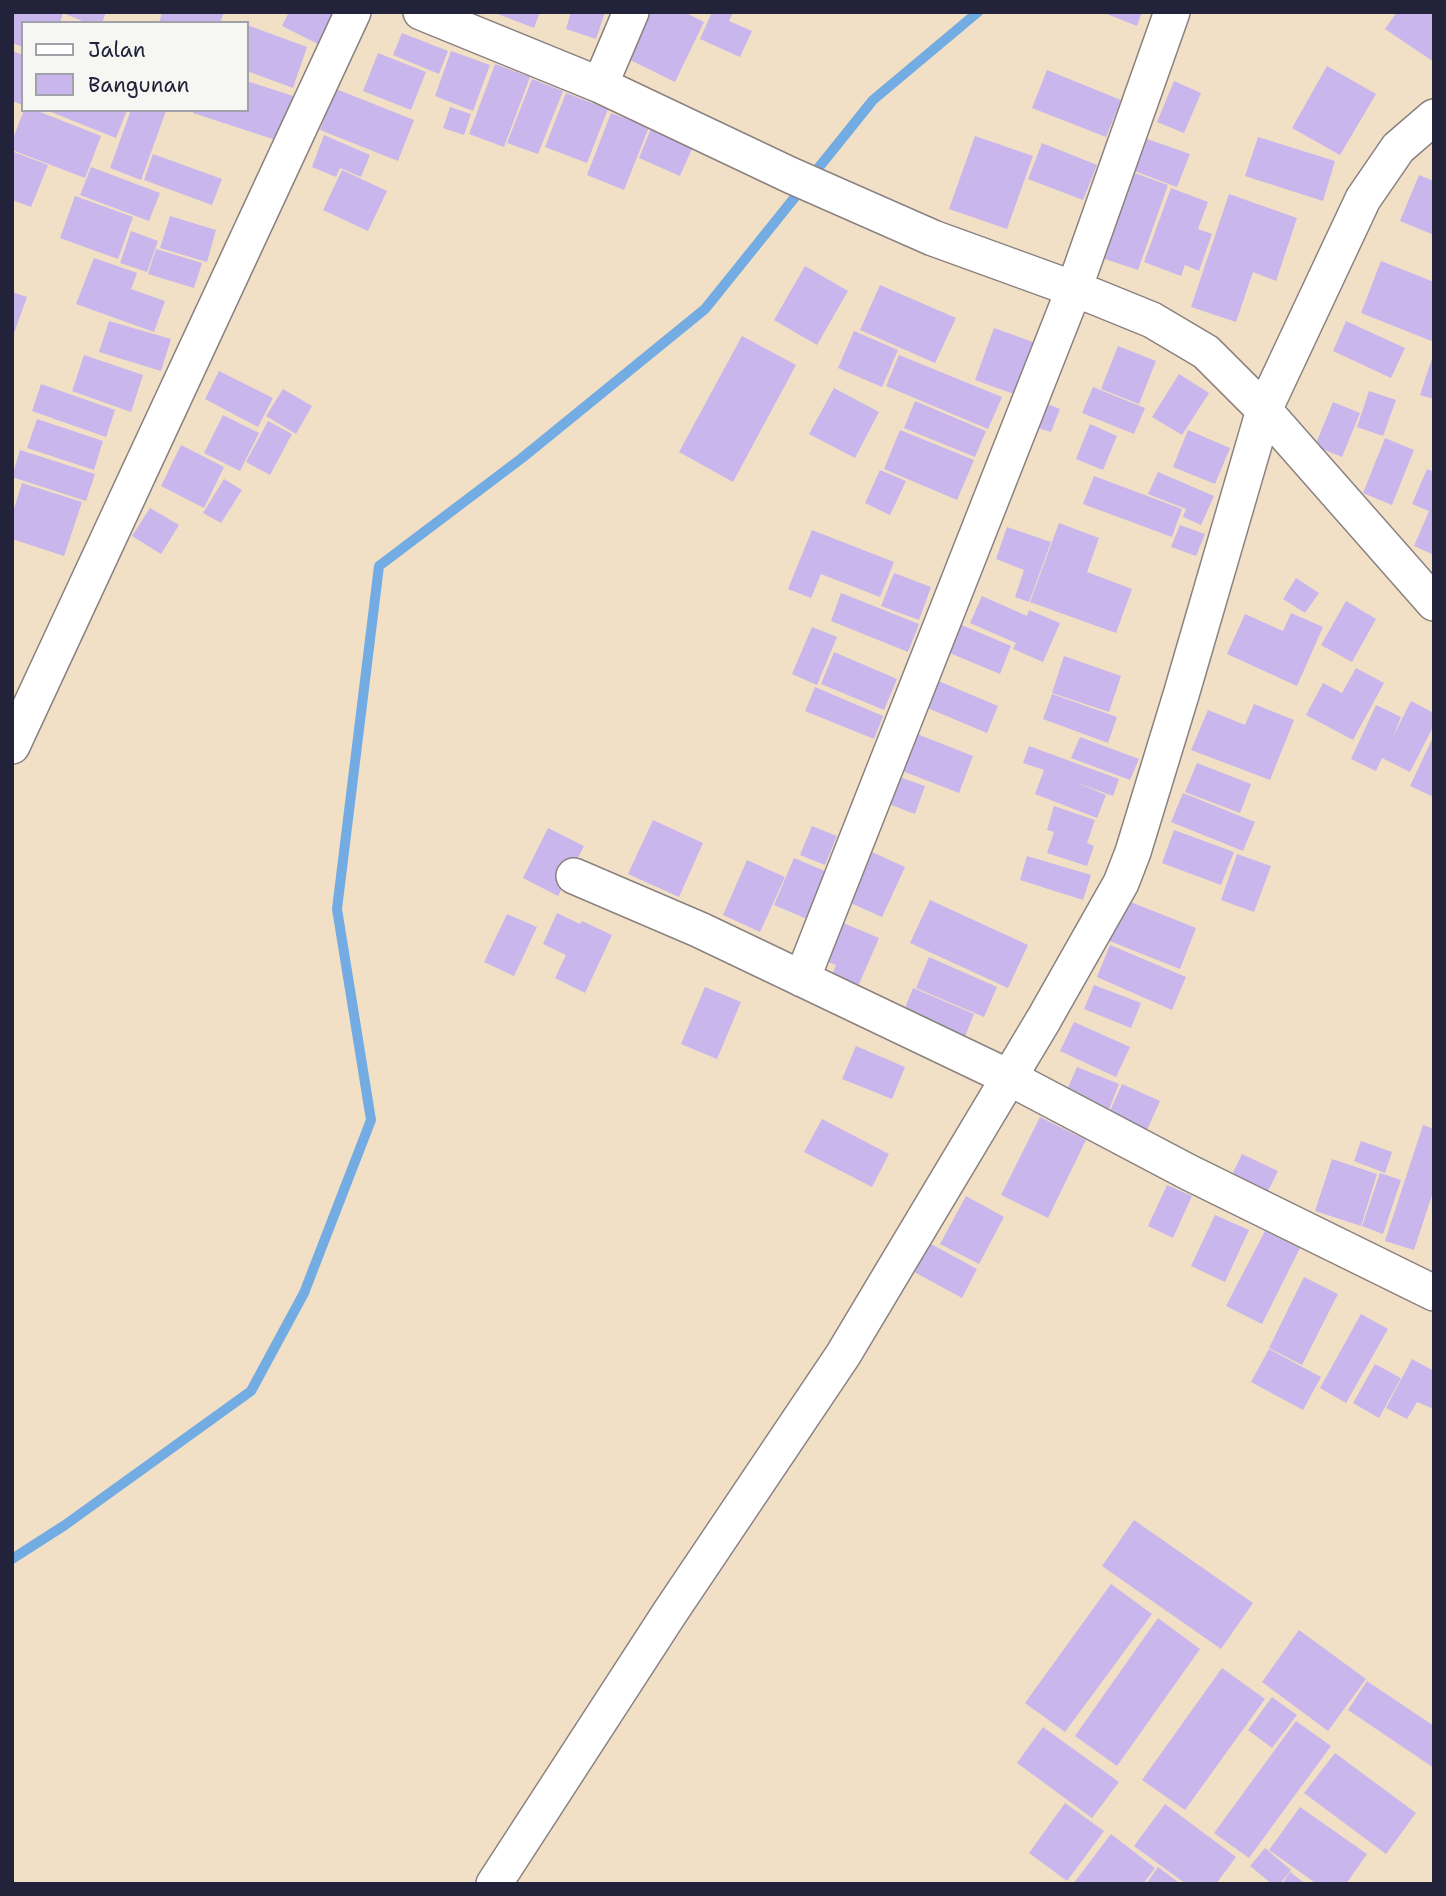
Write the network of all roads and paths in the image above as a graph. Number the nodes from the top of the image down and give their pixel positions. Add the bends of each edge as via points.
1 (353, 12) edge
2 (421, 12) edge
3 (631, 12) edge
4 (1172, 12) edge
5 (600, 85) junction
6 (1434, 117) edge
7 (1074, 289) junction
8 (1264, 410) junction
9 (1434, 603) edge
10 (21, 699) edge
11 (12, 746) edge
12 (574, 876) dead end
13 (802, 979) junction
14 (1008, 1077) junction
15 (1434, 1293) edge
16 (494, 1884) edge

1 - 10 street
2 - 5 street
3 - 5 street
4 - 7 street
5 - 7 street via 933,237
6 - 8 street via 1398,148 1363,199
7 - 8 street via 1152,320 1206,352
7 - 13 street
8 - 9 street
8 - 14 street via 1125,872
10 - 11 street
12 - 13 street
13 - 14 street
14 - 15 street
14 - 16 street via 843,1355

